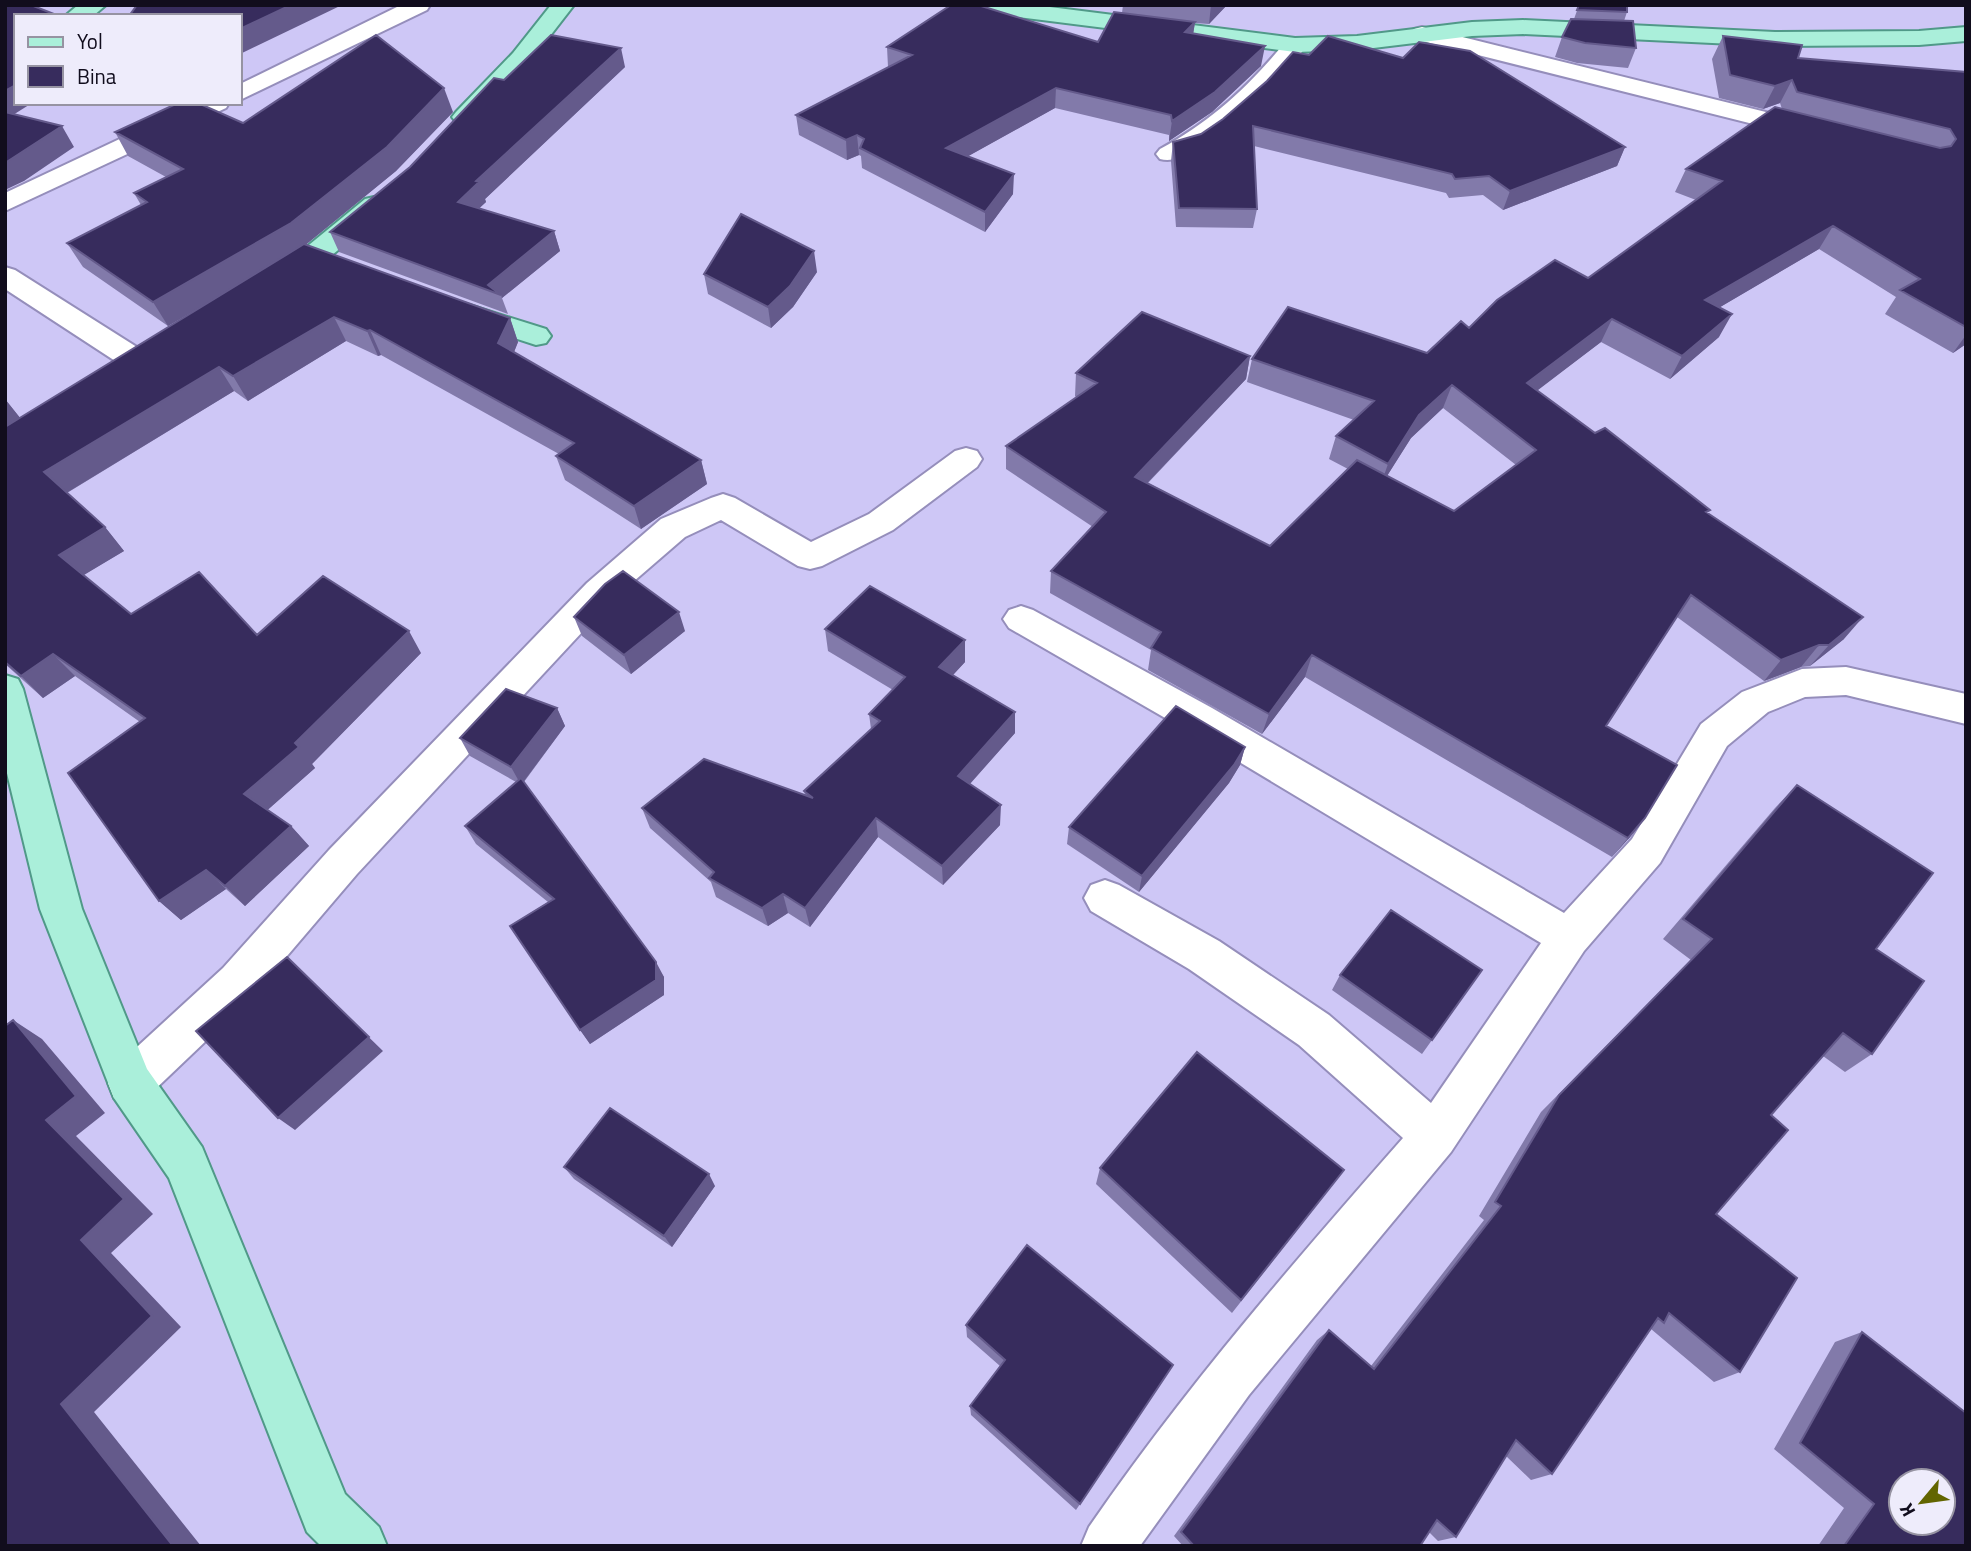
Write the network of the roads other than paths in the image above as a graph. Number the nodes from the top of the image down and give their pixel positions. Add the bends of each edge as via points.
1 (95, 5) edge
2 (419, 5) edge
3 (563, 5) edge
4 (978, 5) edge
5 (79, 14) edge
6 (1422, 34) junction
7 (1966, 34) edge
8 (1295, 45) junction
9 (242, 92) edge
10 (213, 105) edge
11 (446, 137) edge
12 (1837, 137) edge
13 (1169, 154) dead end
14 (397, 187) edge
15 (5, 203) edge
16 (5, 276) edge
17 (258, 288) edge
18 (436, 301) edge
19 (536, 336) dead end
20 (139, 363) edge
21 (966, 459) dead end
22 (1021, 619) dead end
23 (5, 689) edge
24 (1966, 709) edge
25 (1105, 898) dead end
26 (1569, 938) junction
27 (130, 1083) junction
28 (1435, 1136) junction
29 (360, 1546) edge
30 (1108, 1546) edge

1 - 5 main road
2 - 9 street
3 - 11 main road via 521,58
4 - 8 main road
6 - 7 main road via 1523,27 1775,39
6 - 8 main road
6 - 12 street
8 - 13 street via 1255,94 1205,135
10 - 15 street
14 - 17 main road via 326,259
16 - 20 street
18 - 19 main road
21 - 27 street via 881,522 810,557 723,506 673,528 599,592 343,862 239,982
22 - 26 street
23 - 27 main road via 61,909
24 - 26 street via 1846,681 1802,682 1755,702 1714,735 1646,851
25 - 28 street via 1204,954 1314,1030
26 - 28 street
27 - 29 main road via 186,1163 326,1513
28 - 30 street via 1271,1325 1147,1487

